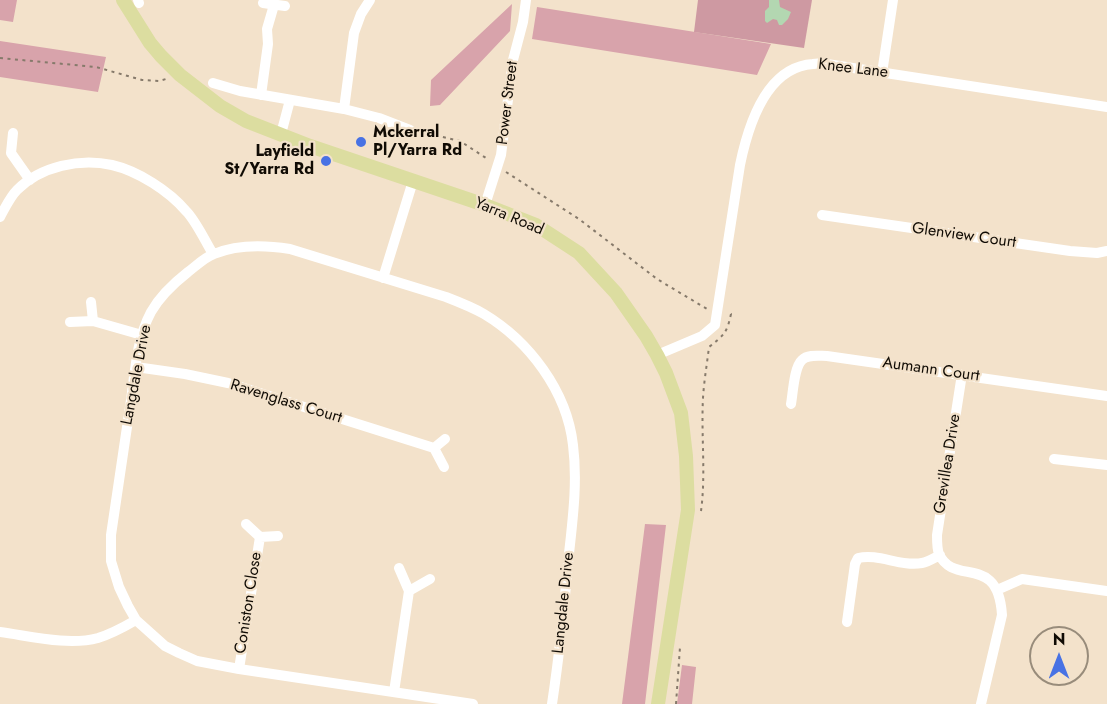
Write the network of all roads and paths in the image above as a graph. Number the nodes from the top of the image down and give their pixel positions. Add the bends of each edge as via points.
1 (123, 0) edge
2 (370, 0) edge
3 (526, 0) edge
4 (893, 0) edge
5 (274, 5) dead end
6 (0, 58) edge
7 (882, 73) junction
8 (180, 75) junction
9 (213, 83) dead end
10 (261, 95) junction
11 (290, 100) junction
12 (1107, 107) edge
13 (344, 109) junction
14 (410, 130) joint
15 (13, 133) dead end
16 (281, 134) junction
17 (5, 153) edge
18 (498, 166) junction
19 (30, 180) junction
20 (413, 181) junction
21 (485, 205) junction
22 (822, 215) dead end
23 (0, 217) edge
24 (1107, 250) edge
25 (213, 254) junction
26 (383, 278) junction
27 (91, 302) dead end
28 (718, 311) junction
29 (93, 321) junction
30 (70, 322) dead end
31 (142, 335) junction
32 (657, 355) junction
33 (136, 367) junction
34 (962, 374) junction
35 (1107, 396) edge
36 (791, 404) dead end
37 (445, 439) dead end
38 (434, 448) junction
39 (1054, 459) dead end
40 (1107, 465) edge
41 (444, 467) dead end
42 (700, 514) dead end
43 (246, 524) dead end
44 (278, 536) dead end
45 (260, 537) junction
46 (940, 555) junction
47 (399, 568) dead end
48 (430, 579) dead end
49 (997, 590) junction
50 (409, 591) junction
51 (1107, 591) edge
52 (136, 620) junction
53 (847, 622) dead end
54 (0, 632) edge
55 (680, 643) dead end
56 (239, 669) junction
57 (394, 692) junction
58 (473, 704) edge
59 (552, 704) edge
60 (658, 704) edge
61 (676, 704) edge
62 (981, 704) edge

1 - 8 main road, Yarra Road via 150,43
2 - 13 street via 354,33
3 - 18 street, Power Street
4 - 7 street
5 - 10 street via 267,29
6 - 8 path via 96,67 142,80 159,81
7 - 12 street, Knee Lane
7 - 28 street, Knee Lane via 813,64 788,72 766,94 745,140
8 - 16 main road, Yarra Road via 220,106
9 - 10 street
10 - 11 street
11 - 13 street
11 - 16 street
13 - 14 street
14 - 18 path via 460,141
15 - 17 street
16 - 20 main road, Yarra Road
17 - 19 street
18 - 21 street, Power Street
18 - 28 path via 579,219 657,279 704,308
19 - 23 street via 16,190
19 - 25 street via 44,171 77,164 114,165 143,177 187,211
20 - 21 main road, Yarra Road
20 - 26 street
21 - 32 main road, Yarra Road via 536,225 579,253 616,293
22 - 24 street, Glenview Court via 1070,252
25 - 26 street, Langdale Drive via 273,246
25 - 31 street, Langdale Drive via 162,296
26 - 59 street, Langdale Drive via 466,305 492,319 528,350 558,395 575,462
27 - 29 street
28 - 32 street, Knee Lane via 715,325 702,336
28 - 42 path via 731,314 728,330 710,347 708,358
29 - 30 street
29 - 31 street
31 - 33 street, Langdale Drive
32 - 60 main road, Yarra Road via 681,413 687,510
33 - 38 street, Ravenglass Court via 228,384
33 - 52 street, Langdale Drive via 111,535 111,561
34 - 35 street, Aumann Court
34 - 36 street, Aumann Court via 812,356 802,359 797,369
34 - 46 street, Grevillea Drive via 937,535
37 - 38 street
38 - 41 street
39 - 40 street
43 - 45 street, Coniston Close
44 - 45 street, Coniston Close
45 - 56 street, Coniston Close
46 - 49 street via 956,570 981,574
46 - 53 street via 920,563 858,558
47 - 50 street
48 - 50 street
49 - 51 street via 1022,579
49 - 62 street via 1002,615
50 - 57 street
52 - 54 street via 97,638 69,641
52 - 56 street, Langdale Drive via 179,653 197,661
55 - 61 path
56 - 57 street, Langdale Drive
57 - 58 street, Langdale Drive

